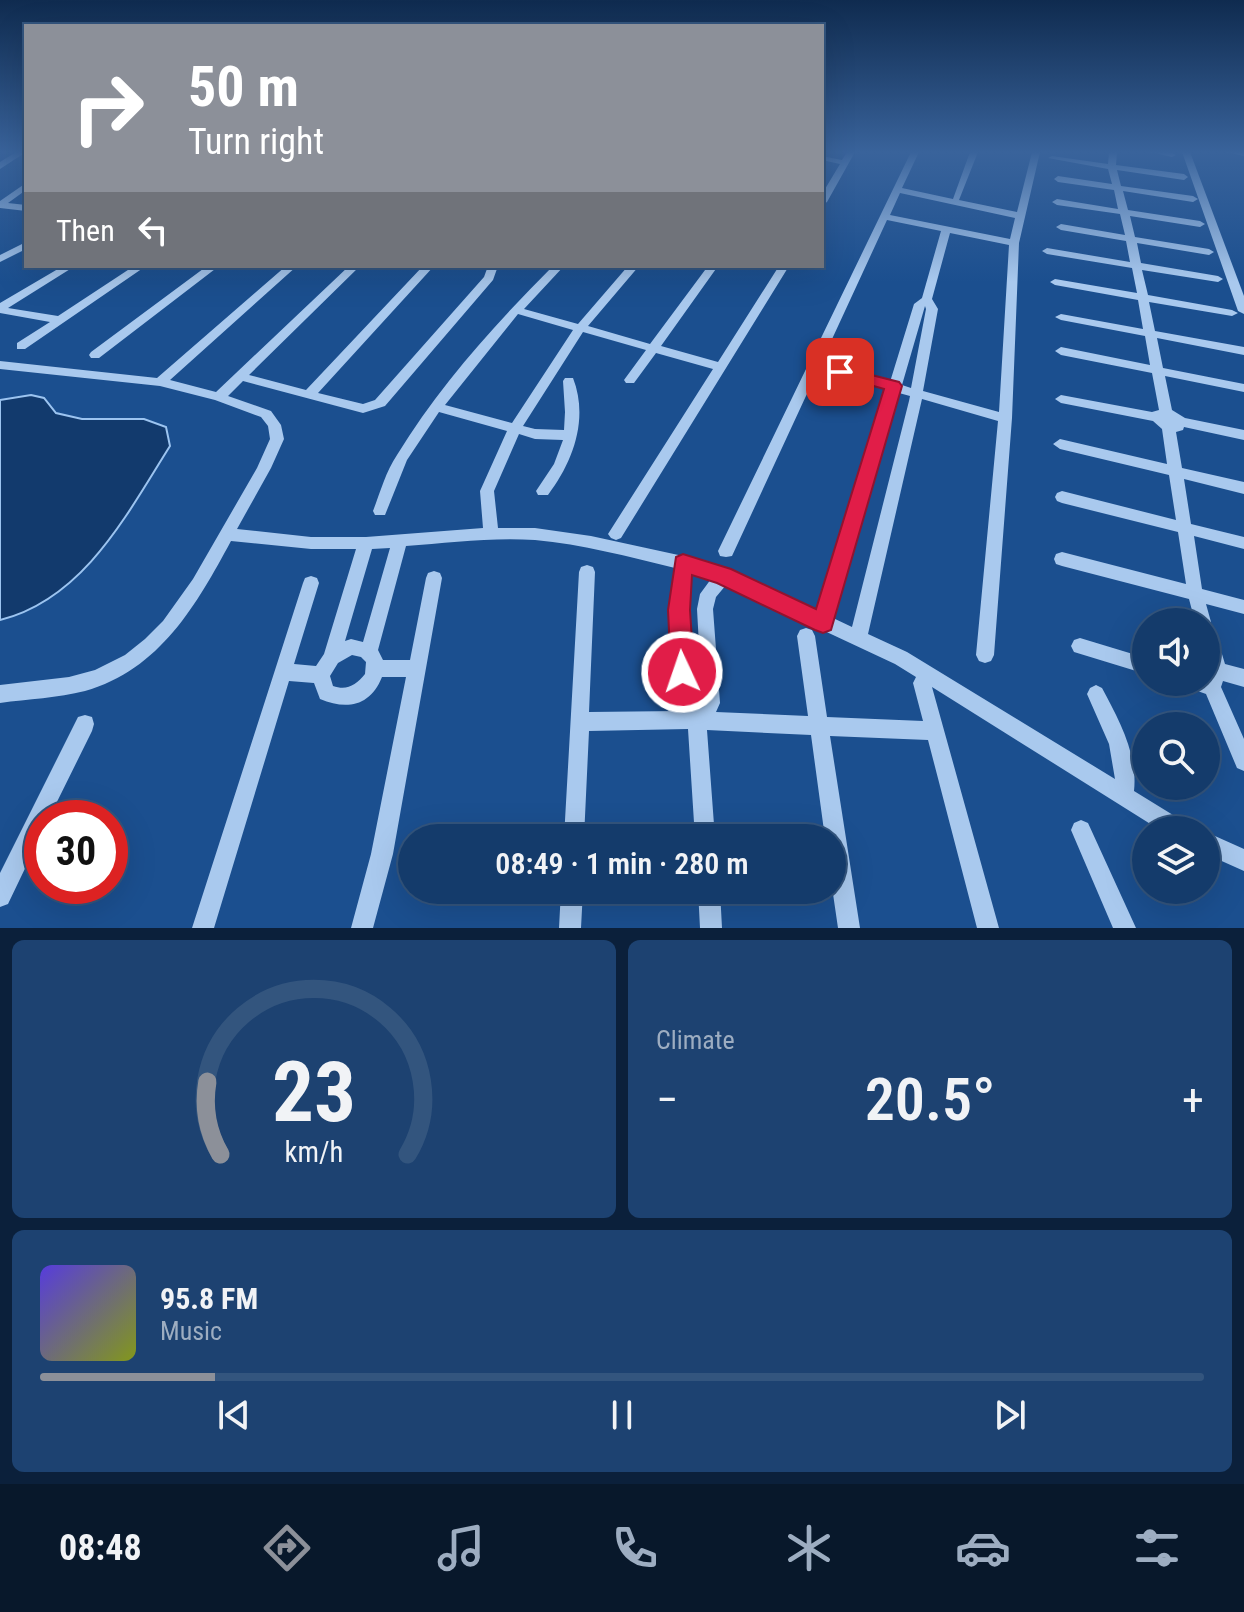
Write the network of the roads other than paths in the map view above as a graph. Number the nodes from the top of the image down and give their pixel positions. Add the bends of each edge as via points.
1 (894, 195) edge
2 (922, 195) edge
3 (1026, 195) edge
4 (1120, 195) edge
5 (1168, 195) edge
6 (1200, 195) edge
7 (1193, 199) dead end
8 (1057, 202) dead end
9 (0, 205) edge
10 (24, 208) edge
11 (1125, 212) junction
12 (1021, 216) junction
13 (884, 217) junction
14 (1200, 224) dead end
15 (1061, 227) dead end
16 (946, 230) junction
17 (1131, 239) junction
18 (1014, 243) junction
19 (24, 246) edge
20 (1047, 251) dead end
21 (1209, 252) dead end
22 (0, 259) edge
23 (1135, 264) junction
24 (67, 268) edge
25 (138, 268) edge
26 (211, 268) edge
27 (290, 268) edge
28 (353, 268) edge
29 (427, 268) edge
30 (492, 268) edge
31 (557, 268) edge
32 (632, 268) edge
33 (712, 268) edge
34 (783, 268) edge
35 (1218, 279) dead end
36 (1055, 282) dead end
37 (1143, 297) junction
38 (927, 299) junction
39 (0, 309) edge
40 (516, 310) junction
41 (1238, 312) edge
42 (1061, 317) dead end
43 (60, 320) junction
44 (580, 328) junction
45 (1150, 333) junction
46 (21, 346) dead end
47 (653, 348) junction
48 (1061, 351) dead end
49 (1244, 351) edge
50 (95, 355) dead end
51 (0, 365) edge
52 (814, 365) junction
53 (721, 367) junction
54 (1155, 369) junction
55 (241, 377) junction
56 (630, 380) dead end
57 (569, 381) dead end
58 (160, 382) junction
59 (893, 386) junction
60 (1244, 388) edge
61 (917, 393) junction
62 (309, 395) junction
63 (219, 397) junction
64 (1061, 399) dead end
65 (436, 407) junction
66 (1005, 418) junction
67 (1168, 419) junction
68 (514, 430) junction
69 (572, 435) junction
70 (1244, 435) edge
71 (1060, 444) dead end
72 (1177, 472) junction
73 (1244, 488) edge
74 (543, 491) dead end
75 (1062, 497) dead end
76 (380, 511) dead end
77 (1184, 527) junction
78 (227, 534) junction
79 (491, 534) junction
80 (616, 534) dead end
81 (399, 542) junction
82 (366, 543) junction
83 (1244, 543) edge
84 (726, 551) dead end
85 (1062, 559) dead end
86 (683, 563) junction
87 (587, 572) dead end
88 (723, 576) junction
89 (434, 578) dead end
90 (311, 583) dead end
91 (1195, 593) junction
92 (1244, 607) edge
93 (1199, 608) edge
94 (823, 623) junction
95 (806, 636) dead end
96 (858, 638) junction
97 (1080, 646) dead end
98 (369, 651) junction
99 (985, 655) dead end
100 (332, 657) junction
101 (1132, 662) edge
102 (418, 668) junction
103 (376, 669) junction
104 (284, 672) junction
105 (321, 675) junction
106 (1244, 678) edge
107 (1220, 679) edge
108 (922, 683) dead end
109 (0, 694) edge
110 (1096, 694) dead end
111 (1215, 696) edge
112 (697, 720) junction
113 (579, 722) junction
114 (85, 724) dead end
115 (818, 726) junction
116 (935, 731) junction
117 (1244, 761) edge
118 (1123, 796) junction
119 (1156, 816) edge
120 (575, 824) edge
121 (704, 824) edge
122 (1081, 830) dead end
123 (1220, 849) edge
124 (1244, 860) edge
125 (0, 896) edge
126 (571, 904) edge
127 (710, 904) edge
128 (203, 928) edge
129 (362, 928) edge
130 (570, 928) edge
131 (711, 928) edge
132 (849, 928) edge
133 (988, 928) edge
134 (1125, 928) edge

1 - 13 street
2 - 12 street
3 - 12 street
4 - 11 street
5 - 7 street
6 - 41 street
8 - 11 street
9 - 10 street
11 - 14 street
11 - 17 street
12 - 18 street
13 - 16 street
13 - 52 street
15 - 17 street
16 - 18 street
16 - 38 street
17 - 21 street
17 - 23 street
18 - 66 street
19 - 22 street
20 - 23 street
23 - 35 street
23 - 37 street
24 - 39 street
25 - 43 street
26 - 50 street
27 - 58 street
28 - 55 street
29 - 62 street
30 - 62 street via 377,406 363,409
31 - 40 street
32 - 44 street
33 - 47 street
34 - 53 street
36 - 37 street
37 - 41 street
37 - 45 street
38 - 59 street via 920,304
38 - 61 street via 932,309
39 - 43 street
40 - 44 street
40 - 65 street
42 - 45 street
43 - 46 street
44 - 47 street
44 - 68 street
45 - 49 street
45 - 54 street
47 - 53 street
47 - 56 street
48 - 54 street
51 - 58 street
52 - 59 street
52 - 84 street
53 - 80 street
54 - 60 street
54 - 67 street
55 - 62 street
55 - 63 street
57 - 69 street
58 - 63 street
59 - 61 street
59 - 94 street
61 - 66 street
61 - 96 street
63 - 78 street via 266,414 277,439
64 - 67 street
65 - 68 street
65 - 76 street via 401,459
66 - 99 street
67 - 70 street
67 - 72 street
68 - 69 street
68 - 79 street via 487,491
69 - 74 street via 565,459
71 - 72 street
72 - 73 street
72 - 77 street
75 - 77 street
77 - 83 street
77 - 91 street
78 - 82 street
78 - 109 street via 177,619 130,661 85,683
79 - 81 street
79 - 86 street via 591,542
81 - 82 street
81 - 98 street
82 - 100 street
85 - 91 street
86 - 88 street
86 - 112 street via 679,610 684,703
87 - 113 street
88 - 94 street
88 - 112 street via 708,594 705,609 711,703
89 - 102 street
90 - 104 street
91 - 92 street
91 - 93 street
94 - 96 street
95 - 115 street
96 - 118 street via 901,658
97 - 101 street
98 - 100 street via 351,647
98 - 103 street
100 - 105 street
102 - 103 street
102 - 129 street
103 - 105 street via 366,688 345,698 326,693
104 - 105 street
104 - 128 street
106 - 107 street
108 - 116 street
110 - 118 street via 1127,775
111 - 117 street
112 - 113 street
112 - 115 street
112 - 121 street
113 - 120 street
114 - 125 street
115 - 116 street
115 - 132 street
116 - 133 street
118 - 119 street
122 - 134 street
123 - 124 street
126 - 130 street
127 - 131 street

